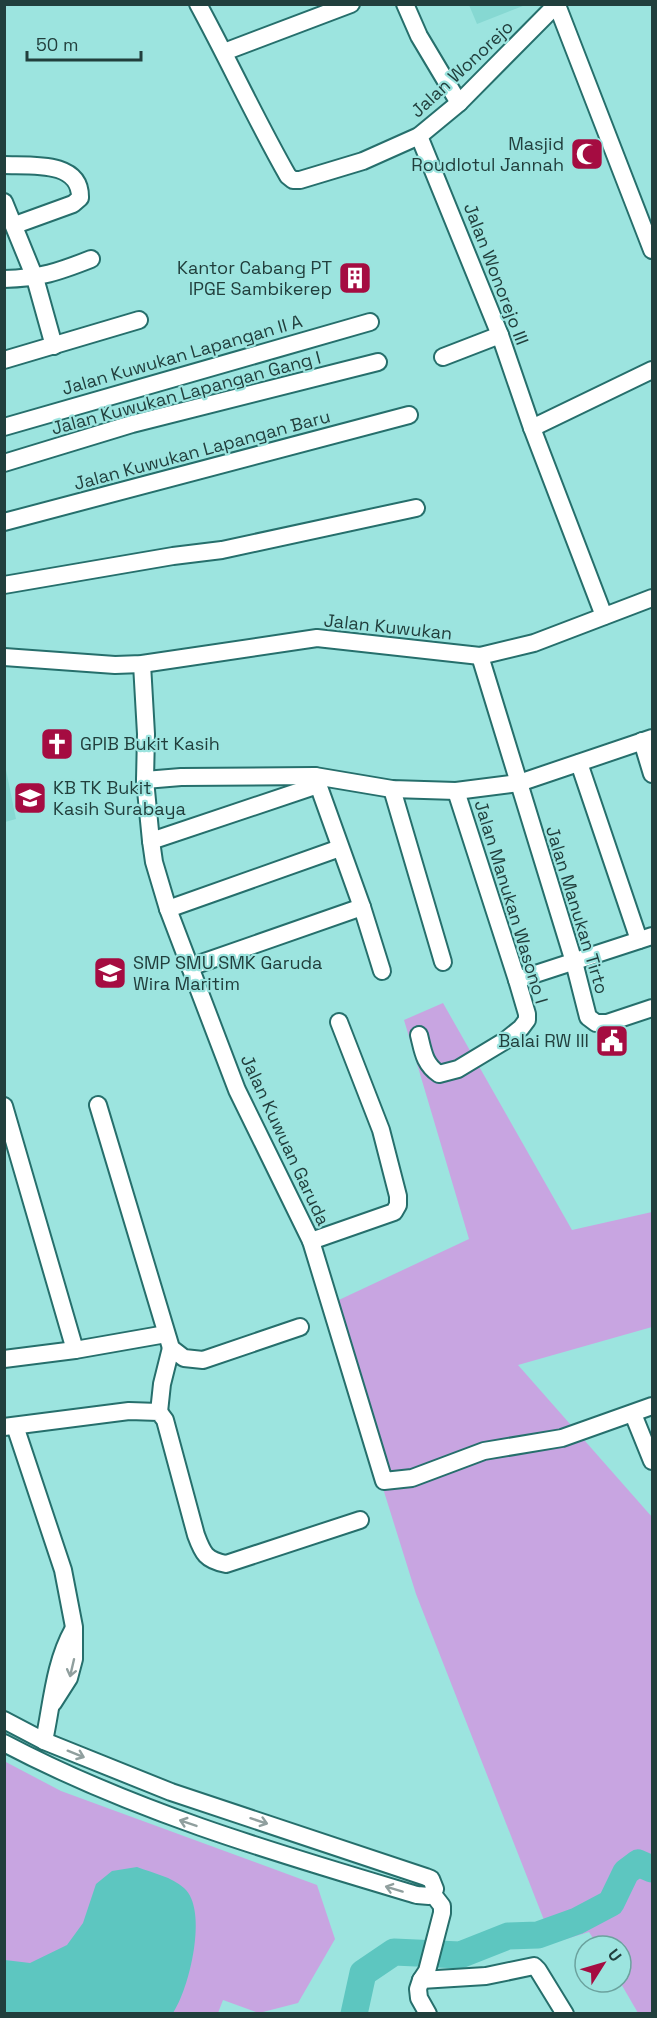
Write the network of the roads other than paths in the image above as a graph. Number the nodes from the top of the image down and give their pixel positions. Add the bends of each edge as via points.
1 (198, 4) edge
2 (351, 4) edge
3 (405, 4) edge
4 (557, 5) edge
5 (224, 52) junction
6 (459, 103) junction
7 (419, 136) junction
8 (4, 165) edge
9 (4, 201) edge
10 (15, 225) junction
11 (652, 250) edge
12 (91, 259) dead end
13 (34, 278) junction
14 (4, 279) edge
15 (139, 320) dead end
16 (370, 322) dead end
17 (500, 334) junction
18 (54, 346) junction
19 (443, 357) dead end
20 (4, 360) edge
21 (378, 362) dead end
22 (652, 370) edge
23 (409, 415) dead end
24 (4, 427) edge
25 (532, 428) junction
26 (4, 463) edge
27 (416, 508) dead end
28 (4, 522) edge
29 (4, 585) edge
30 (652, 598) edge
31 (604, 615) junction
32 (480, 656) junction
33 (4, 657) edge
34 (142, 664) junction
35 (647, 740) edge
36 (579, 763) junction
37 (652, 774) edge
38 (145, 780) junction
39 (316, 781) junction
40 (519, 783) junction
41 (392, 789) junction
42 (456, 791) junction
43 (151, 841) junction
44 (340, 848) junction
45 (362, 907) junction
46 (168, 909) junction
47 (646, 938) edge
48 (443, 962) dead end
49 (574, 962) junction
50 (189, 967) junction
51 (382, 971) dead end
52 (517, 980) junction
53 (652, 1008) edge
54 (339, 1022) dead end
55 (419, 1035) dead end
56 (98, 1105) dead end
57 (4, 1106) edge
58 (311, 1241) junction
59 (300, 1327) dead end
60 (168, 1341) junction
61 (75, 1350) junction
62 (4, 1359) edge
63 (652, 1406) edge
64 (159, 1412) junction
65 (633, 1414) junction
66 (10, 1427) edge
67 (652, 1461) edge
68 (360, 1520) dead end
69 (4, 1720) edge
70 (44, 1741) junction
71 (4, 1743) edge
72 (432, 1893) junction
73 (421, 1980) junction
74 (428, 2013) edge
75 (565, 2013) edge

1 - 5 street
2 - 5 street
3 - 6 street via 419,36
4 - 6 street, Jalan Wonorejo
4 - 11 street
5 - 7 street, Jalan Wonorejo via 262,130 293,180 363,161
6 - 7 street, Jalan Wonorejo
7 - 17 street, Jalan Wonorejo III
8 - 10 street via 56,167 76,181 80,189 80,198 73,204
9 - 10 street
10 - 13 street
12 - 13 street
13 - 14 street
13 - 18 street
15 - 18 street
16 - 24 street, Jalan Kuwukan Lapangan II A
17 - 19 street
17 - 25 street, Jalan Wonorejo III
18 - 20 street
21 - 26 street, Jalan Kuwukan Lapangan Gang I via 132,424
22 - 25 street
23 - 28 street, Jalan Kuwukan Lapangan Baru
25 - 31 street, Jalan Wonorejo III
27 - 29 street via 222,550
30 - 31 street, Jalan Kuwukan
31 - 32 street, Jalan Kuwukan via 534,643
32 - 34 street, Jalan Kuwukan via 317,638
32 - 40 street, Jalan Manukan Tirto
33 - 34 street, Jalan Kuwukan
34 - 38 street, Jalan Kuwuan Garuda
35 - 36 street
35 - 37 street
36 - 40 street
36 - 47 street
38 - 39 street via 181,777
38 - 43 street, Jalan Kuwuan Garuda
39 - 41 street
39 - 43 street
39 - 44 street
40 - 42 street
40 - 49 street, Jalan Manukan Tirto
41 - 42 street
41 - 48 street
42 - 52 street, Jalan Manukan Wasono I
43 - 46 street, Jalan Kuwuan Garuda
44 - 45 street
44 - 46 street
45 - 50 street
45 - 51 street
46 - 50 street, Jalan Kuwuan Garuda
47 - 49 street
49 - 52 street
49 - 53 street, Jalan Manukan Tirto via 588,1017 596,1023
50 - 58 street, Jalan Kuwuan Garuda via 237,1090
52 - 55 street, Jalan Manukan Wasono I via 527,1020 506,1040 458,1069 439,1074 432,1069 425,1060
54 - 58 street, Jalan Kuwuan Garuda via 381,1130 397,1187 398,1205 394,1212
56 - 60 street
57 - 61 street
58 - 65 street via 384,1481 412,1478 484,1451 562,1438
59 - 60 street via 203,1360 184,1358
60 - 61 street
60 - 64 street
61 - 62 street
63 - 65 street
64 - 66 street via 129,1411
64 - 68 street via 165,1420 202,1552 212,1561 226,1564
65 - 67 street
66 - 70 street via 63,1570 74,1627 74,1659 69,1678 52,1703
69 - 70 street
70 -> 72 street via 171,1792 426,1877 434,1884
72 -> 71 street via 417,1895 156,1812
72 - 73 street via 442,1906 431,1957
73 - 74 street via 419,1998
73 - 75 street via 486,1976 534,1966

